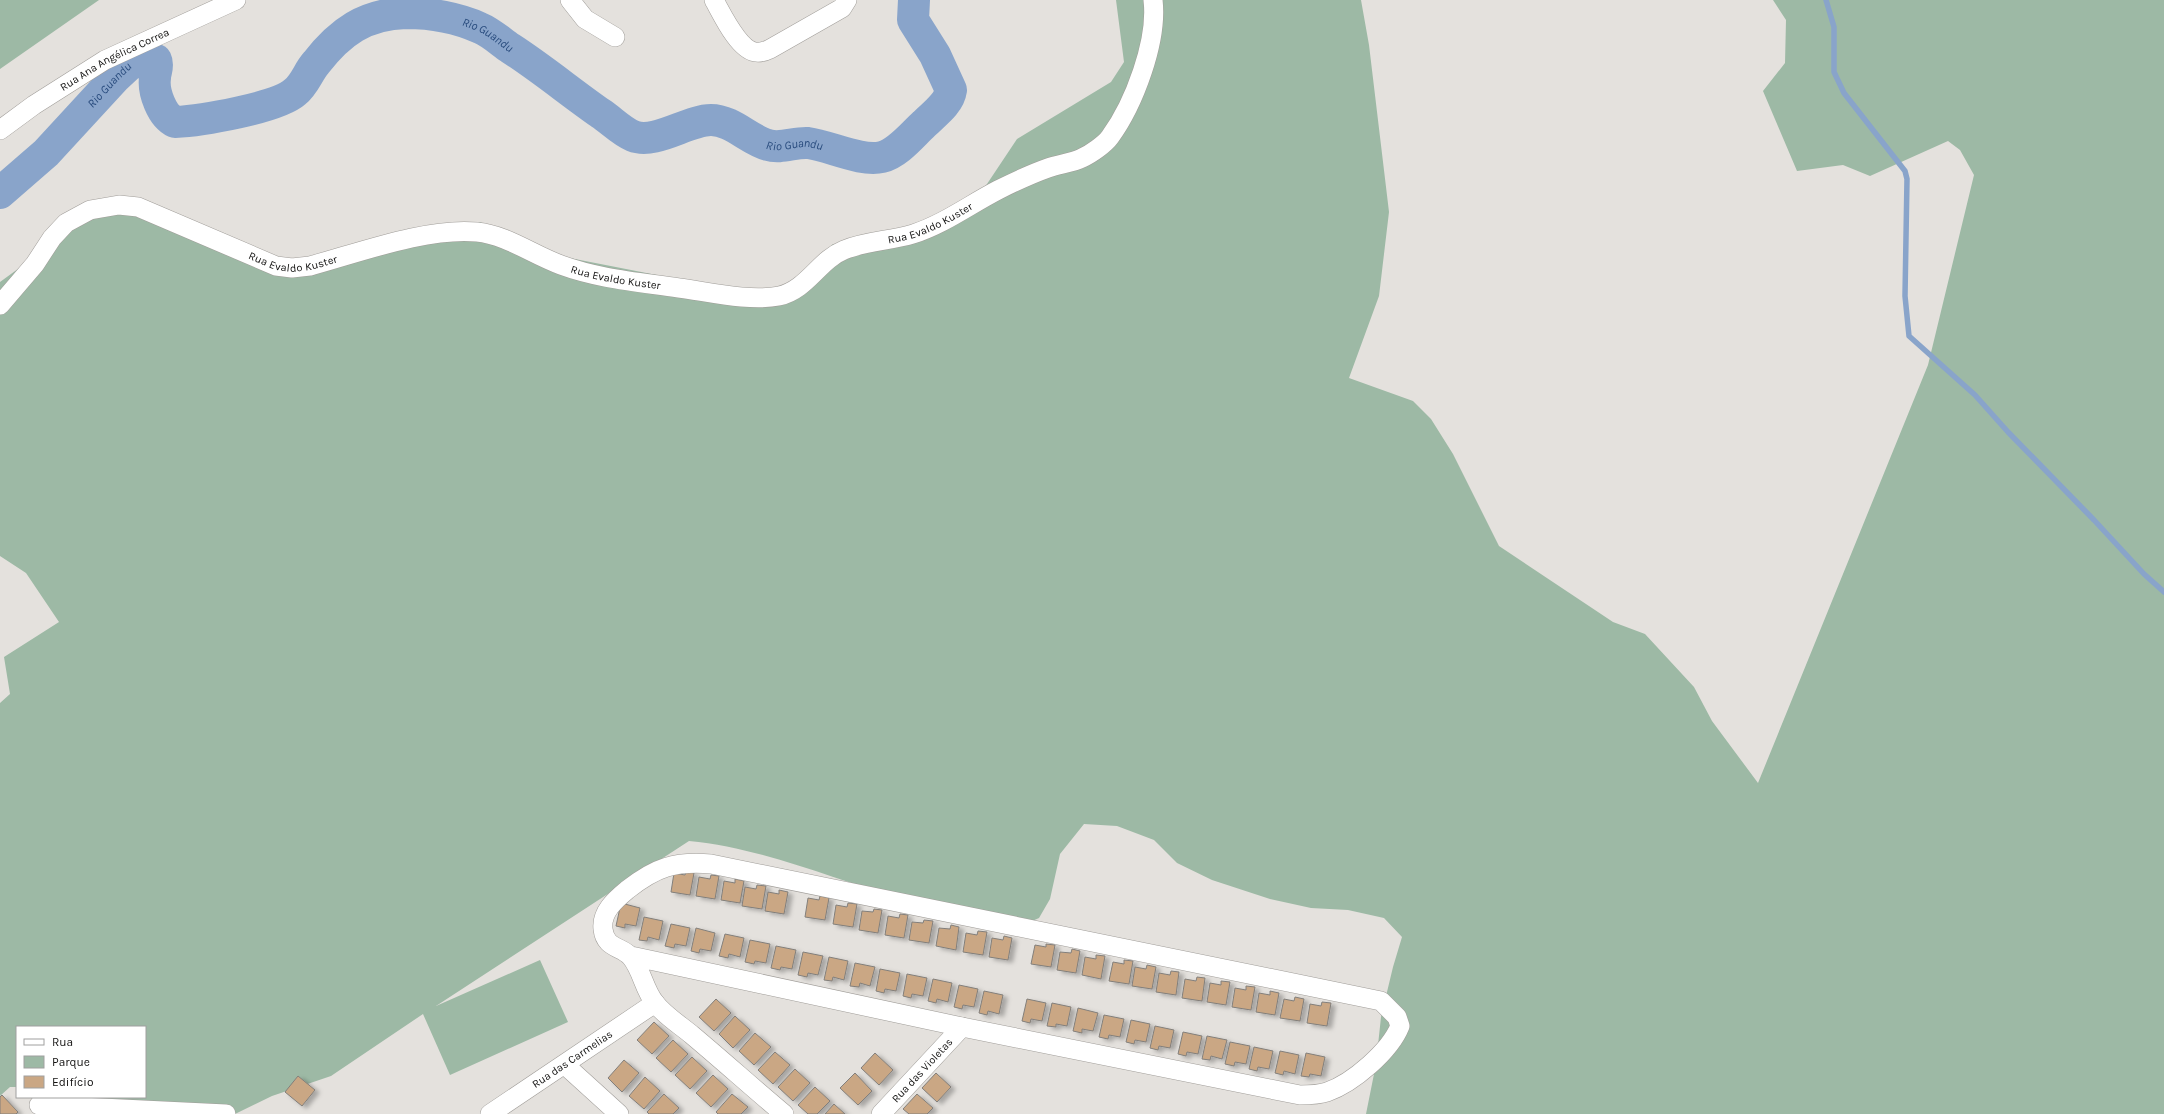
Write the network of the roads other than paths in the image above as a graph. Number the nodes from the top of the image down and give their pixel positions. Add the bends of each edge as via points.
1 (236, 0) edge
2 (570, 0) edge
3 (714, 0) edge
4 (847, 0) edge
5 (1153, 0) edge
6 (615, 37) dead end
7 (0, 130) edge
8 (0, 305) edge
9 (631, 956) junction
10 (655, 1003) junction
11 (962, 1027) junction
12 (565, 1065) junction
13 (44, 1109) edge
14 (226, 1114) edge
15 (490, 1114) edge
16 (619, 1114) edge
17 (784, 1114) edge
18 (881, 1114) edge

1 - 7 street, Rua Ana Angélica Correa via 105,60
2 - 6 street via 585,19
3 - 4 street via 740,42 754,52 770,49 842,8
5 - 8 street, Rua Evaldo Kuster via 1154,14 1148,52 1131,100 1109,139 1082,158 1028,176 996,191 943,222 912,234 853,246 840,252 826,260 807,280 780,296 757,297 715,293 613,279 559,265 492,234 476,232 451,232 420,237 310,266 284,267 236,250 138,207 119,206 90,210 66,223
9 - 10 street
9 - 11 street
9 - 11 street via 613,947 606,938 602,918 608,907 658,869 688,862 711,864 1381,1001 1397,1017 1400,1026 1383,1052 1363,1070 1344,1084 1328,1092 1313,1095 1266,1088
10 - 12 street, Rua das Carmelias
10 - 17 street
11 - 18 street, Rua das Violetas
12 - 15 street, Rua das Carmelias
12 - 16 street
13 - 14 street

